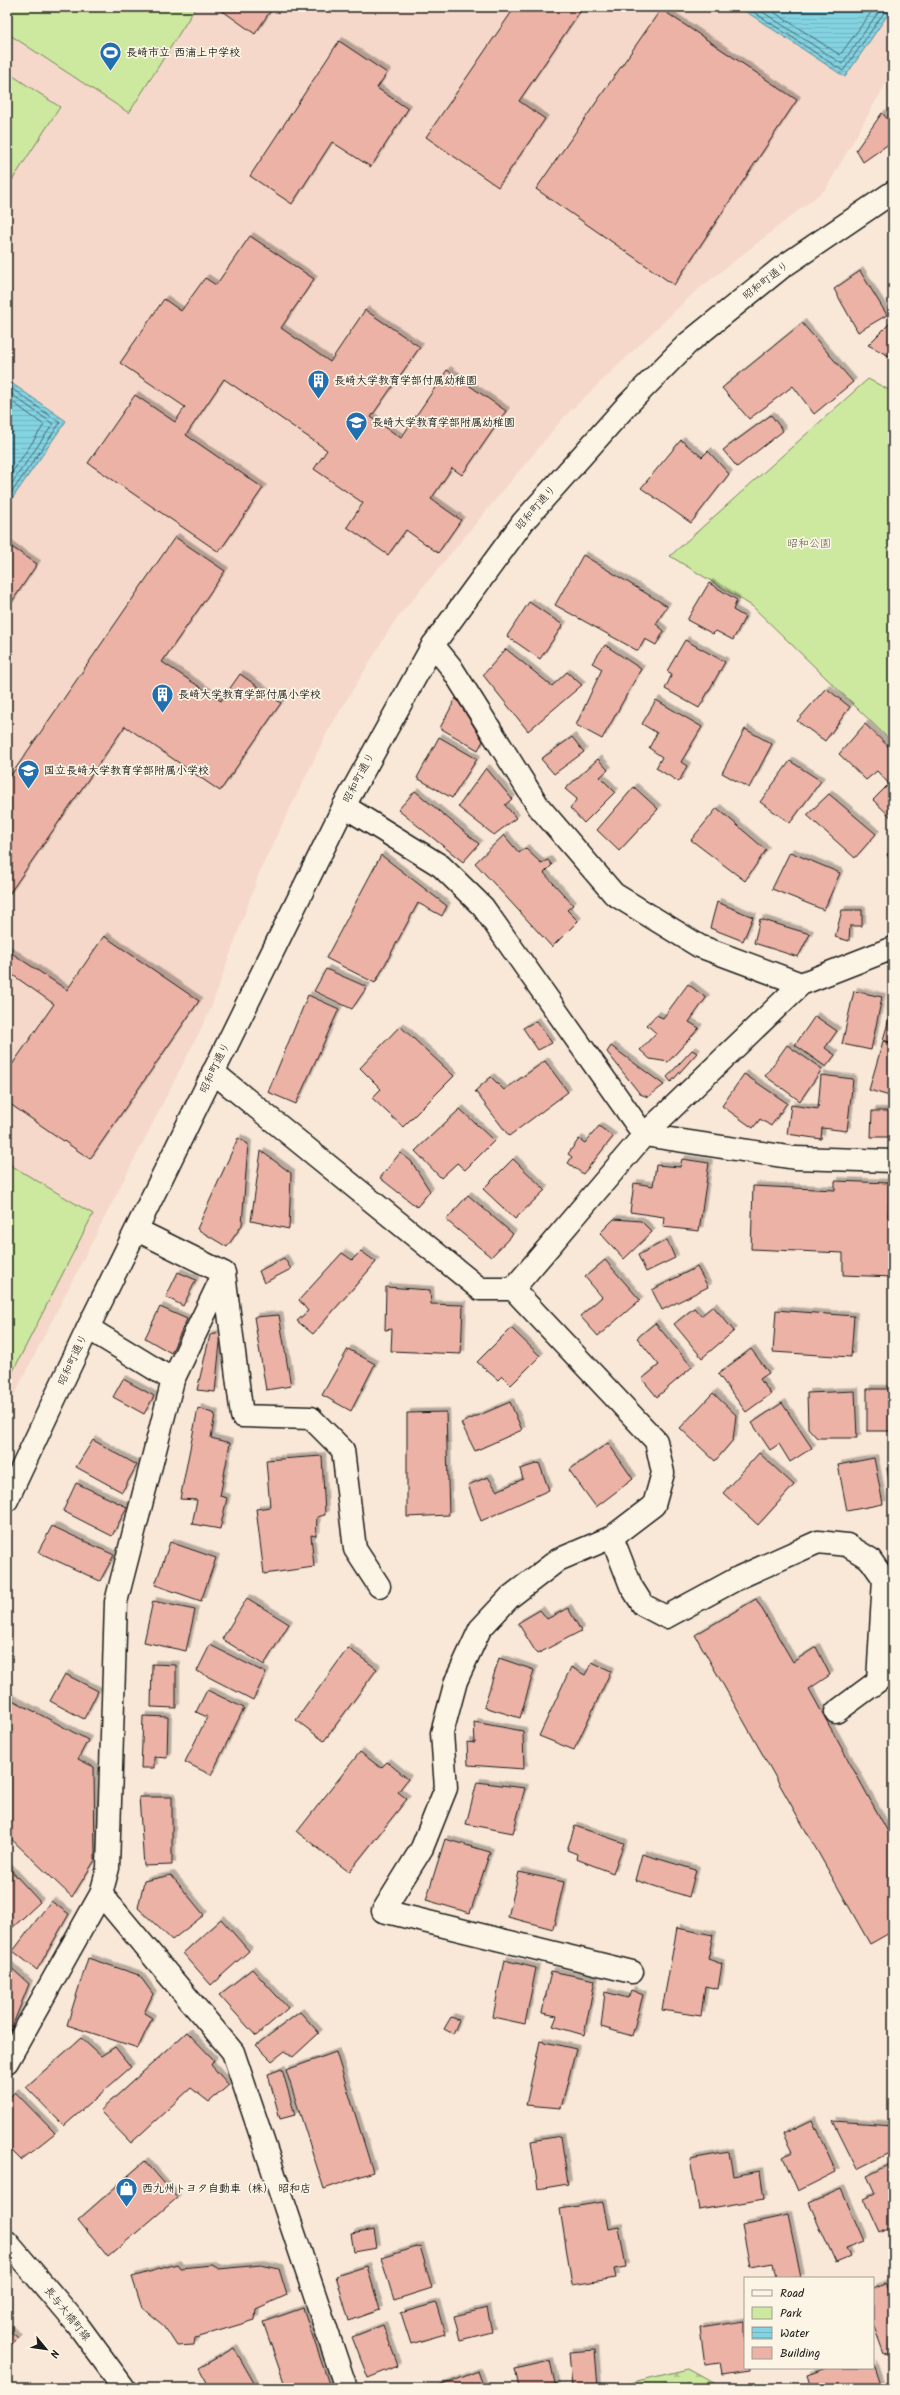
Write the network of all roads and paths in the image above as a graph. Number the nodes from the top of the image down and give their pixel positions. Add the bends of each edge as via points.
1 (893, 192) edge
2 (433, 644) junction
3 (344, 806) junction
4 (893, 948) edge
5 (801, 984) junction
6 (213, 1072) junction
7 (644, 1135) junction
8 (893, 1161) edge
9 (137, 1230) junction
10 (224, 1273) junction
11 (513, 1289) junction
12 (88, 1328) junction
13 (173, 1380) junction
14 (7, 1500) edge
15 (612, 1537) junction
16 (378, 1586) dead end
17 (836, 1712) dead end
18 (101, 1894) junction
19 (632, 1972) dead end
20 (7, 2062) edge
21 (7, 2242) edge
22 (124, 2388) edge
23 (346, 2388) edge

1 - 2 street, 昭和町通り via 781,268 687,344 628,404 523,522
2 - 3 street, 昭和町通り
2 - 5 street via 451,667 539,807 614,894 699,946
3 - 6 street, 昭和町通り
3 - 7 street via 441,866 483,907
4 - 5 street
5 - 7 street
6 - 9 street, 昭和町通り
6 - 11 street via 480,1289
7 - 8 street via 795,1158
7 - 11 street
9 - 10 street
9 - 12 street, 昭和町通り
10 - 13 street
10 - 16 street via 242,1416 311,1418 343,1450 355,1549
11 - 15 street via 656,1441 663,1473 654,1506
12 - 13 street
12 - 14 street, 昭和町通り
13 - 18 street via 116,1602 108,1868
15 - 17 street via 631,1586 643,1605 666,1618 740,1577 818,1542 847,1544 870,1559 884,1579 878,1681
15 - 19 street via 558,1560 510,1597 480,1628 456,1681 442,1733 446,1788 422,1848 383,1911
18 - 20 street
18 - 23 street via 233,2052
21 - 22 street, 長与大橋町線 via 77,2324

